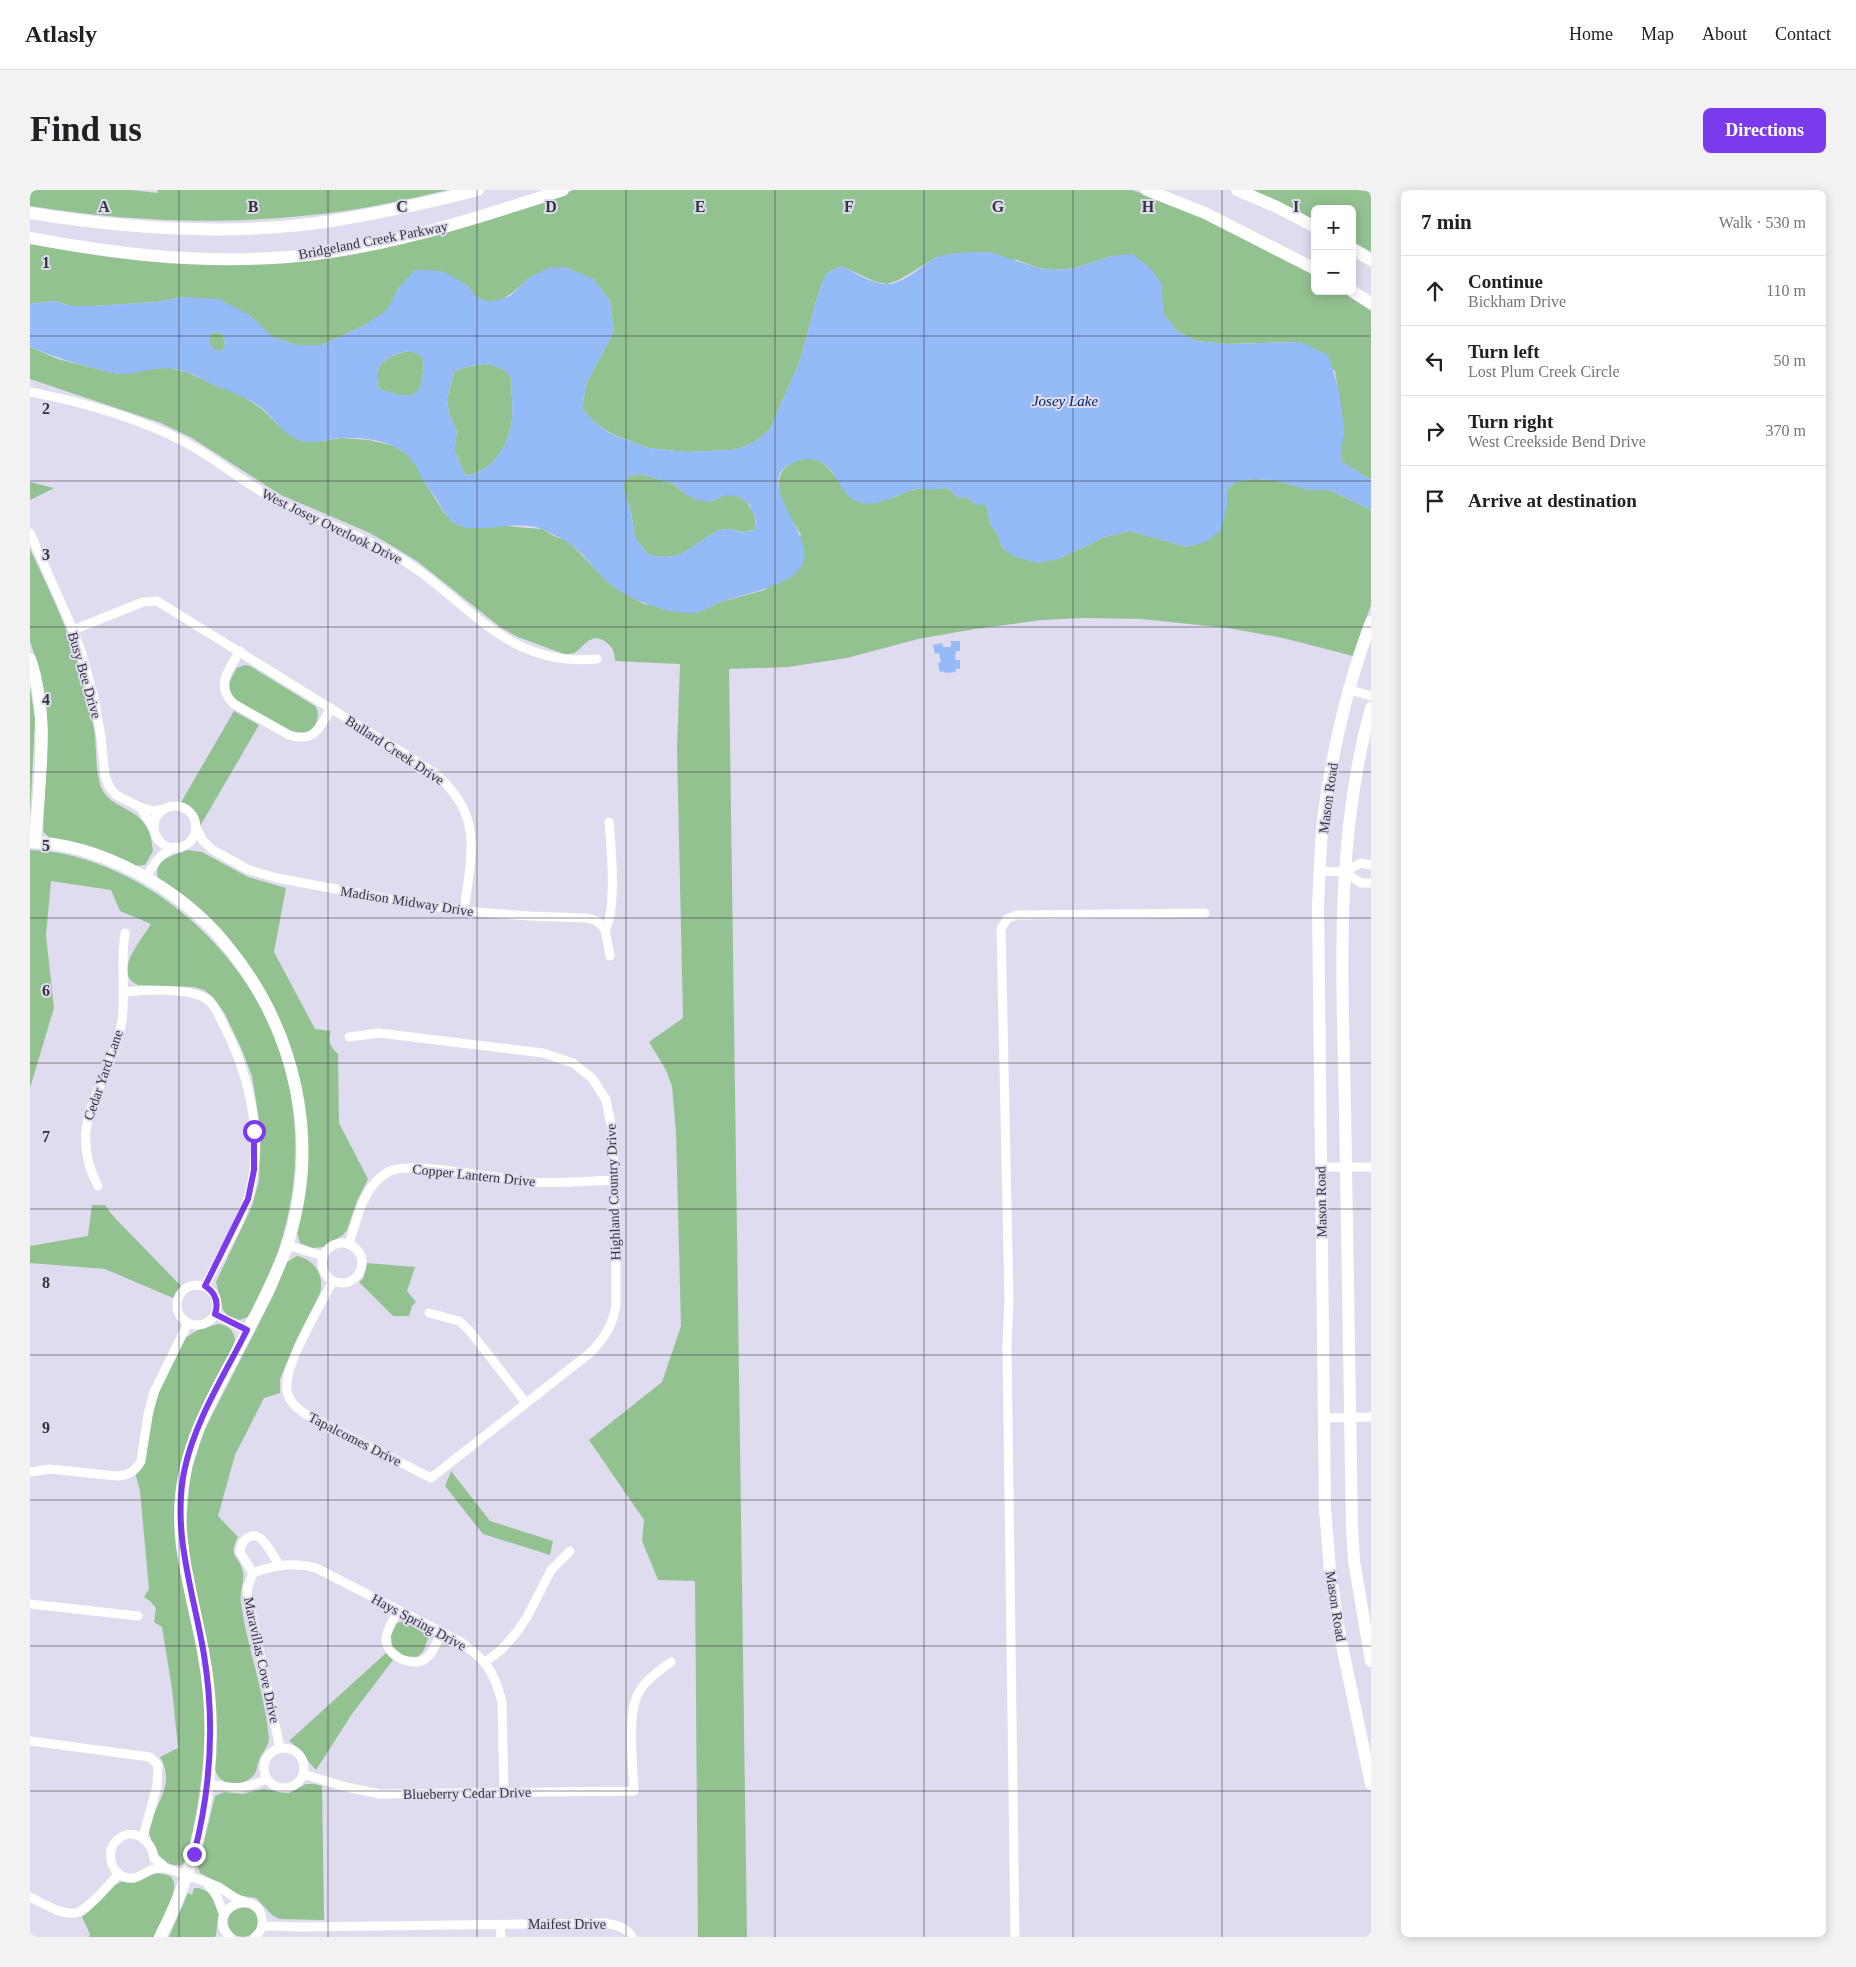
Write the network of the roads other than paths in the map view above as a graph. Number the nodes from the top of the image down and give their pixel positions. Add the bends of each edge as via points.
1 (478, 190) edge
2 (563, 190) edge
3 (1147, 190) edge
4 (1237, 190) edge
5 (30, 213) edge
6 (1311, 225) edge
7 (30, 238) edge
8 (1354, 250) edge
9 (1371, 260) edge
10 (1311, 267) edge
11 (1356, 294) edge
12 (1371, 303) edge
13 (30, 392) edge
14 (30, 533) edge
15 (1371, 622) edge
16 (73, 630) junction
17 (240, 652) junction
18 (30, 659) edge
19 (597, 659) dead end
20 (1350, 690) junction
21 (1371, 696) edge
22 (331, 708) junction
23 (1371, 708) edge
24 (140, 807) junction
25 (166, 808) junction
26 (609, 822) dead end
27 (195, 825) junction
28 (155, 832) junction
29 (32, 842) edge
30 (179, 847) junction
31 (213, 850) junction
32 (155, 861) junction
33 (1371, 865) edge
34 (1320, 870) junction
35 (1344, 872) junction
36 (146, 878) junction
37 (1371, 883) edge
38 (464, 911) junction
39 (1205, 913) dead end
40 (605, 929) junction
41 (125, 933) dead end
42 (610, 956) dead end
43 (123, 992) junction
44 (349, 1037) dead end
45 (1321, 1167) junction
46 (1346, 1167) junction
47 (1371, 1167) edge
48 (614, 1180) junction
49 (98, 1186) dead end
50 (349, 1244) junction
51 (287, 1246) junction
52 (323, 1256) junction
53 (333, 1281) junction
54 (205, 1286) junction
55 (429, 1313) dead end
56 (215, 1314) junction
57 (188, 1323) junction
58 (247, 1330) junction
59 (526, 1403) junction
60 (1350, 1417) junction
61 (1371, 1417) edge
62 (1324, 1418) junction
63 (30, 1472) edge
64 (431, 1478) joint
65 (570, 1551) dead end
66 (280, 1566) junction
67 (253, 1573) junction
68 (30, 1604) edge
69 (398, 1610) junction
70 (138, 1616) dead end
71 (442, 1632) junction
72 (1371, 1661) edge
73 (485, 1662) junction
74 (671, 1662) dead end
75 (30, 1741) edge
76 (280, 1748) junction
77 (1370, 1766) edge
78 (304, 1774) junction
79 (266, 1779) junction
80 (208, 1784) junction
81 (1371, 1784) edge
82 (504, 1793) junction
83 (143, 1838) junction
84 (164, 1868) junction
85 (119, 1874) junction
86 (187, 1876) junction
87 (207, 1883) junction
88 (30, 1897) edge
89 (245, 1902) junction
90 (224, 1915) junction
91 (500, 1925) junction
92 (262, 1926) junction
93 (357, 1926) junction
94 (631, 1935) edge
95 (160, 1937) edge
96 (230, 1937) edge
97 (255, 1937) edge
98 (357, 1937) edge
99 (501, 1937) edge
100 (1015, 1937) edge

1 - 5 main road, Bridgeland Creek Parkway via 324,222 221,230 114,225
2 - 7 main road, Bridgeland Creek Parkway via 445,227 329,252 272,258 171,258 110,252
3 - 10 main road via 1205,213
4 - 6 main road
8 - 9 main road
11 - 12 main road
13 - 19 street, West Josey Overlook Drive via 115,414 182,441 281,503 393,554 481,623 514,643 563,660
14 - 16 street, Busy Bee Drive
15 - 20 main road, Mason Road
16 - 17 street, Bullard Creek Drive via 143,602 157,601
16 - 24 street, Busy Bee Drive via 95,705 106,780 116,794
17 - 22 street, Bullard Creek Drive
17 - 22 street, Bullard Creek Drive via 224,682 227,698 234,704 298,738 314,734
18 - 29 main road via 39,693 41,722
20 - 21 street
20 - 34 main road, Mason Road via 1339,728 1324,813
22 - 38 street, Bullard Creek Drive via 432,771 456,793 469,819 471,833
23 - 35 main road, Mason Road via 1355,779
24 - 25 street, Busy Bee Drive via 154,811
24 - 28 street, Busy Bee Drive
25 - 27 street via 185,809
25 - 28 street via 156,817
26 - 40 street via 611,909
27 - 30 street via 192,838
27 - 31 street, Madison Midway Drive via 203,841
28 - 30 street via 164,844
28 - 32 street
29 - 36 main road via 92,854
30 - 31 street, Madison Midway Drive via 198,845
30 - 32 street
31 - 38 street, Madison Midway Drive via 249,870 269,876
32 - 36 street
33 - 35 street via 1361,863
34 - 35 street
34 - 45 main road, Mason Road
35 - 37 street via 1361,883
35 - 46 main road, Mason Road
36 - 51 main road via 192,910 237,957 272,1013 287,1051 296,1086 302,1152 295,1216
38 - 40 street, Madison Midway Drive via 587,918 597,921
39 - 100 street via 1016,915 1007,918 1001,929 1009,1299
40 - 42 street
41 - 43 street, Cedar Yard Lane
43 - 49 street, Cedar Yard Lane via 118,1039 86,1126 86,1154
43 - 54 street via 192,994 209,1001 236,1052 249,1092 254,1131 252,1183 241,1215
44 - 48 street, Highland Country Drive via 379,1033 543,1053 573,1063 592,1078 606,1100 612,1129
45 - 46 street
45 - 62 main road, Mason Road
46 - 47 street
46 - 60 main road, Mason Road
48 - 50 street, Copper Lantern Drive via 530,1182 416,1168 390,1171 380,1177 364,1200
48 - 59 street, Highland Country Drive via 614,1318 601,1342 590,1353
50 - 52 street via 336,1243 328,1247
50 - 53 street via 359,1251 362,1259 359,1275 344,1283
51 - 52 street
51 - 58 main road
52 - 53 street via 323,1271
53 - 64 street, Tapalcomes Drive via 288,1373 290,1399 305,1414
54 - 56 street via 217,1301
54 - 57 street via 189,1286 178,1296 177,1312
55 - 59 street via 459,1321 470,1330
56 - 57 street via 203,1324 195,1326
56 - 58 street
57 - 63 street via 154,1392 138,1468 125,1476 50,1469
58 - 80 main road via 192,1444 184,1472 181,1501 180,1533 208,1686 211,1729
59 - 64 street, Highland Country Drive
60 - 61 street
60 - 62 street
60 - 72 main road, Mason Road via 1354,1561
62 - 77 main road, Mason Road via 1325,1508 1330,1570 1339,1631
65 - 73 street via 551,1570 517,1632
66 - 67 street, Hays Spring Drive
66 - 67 street via 262,1537 250,1536 243,1542 240,1552
66 - 69 street, Hays Spring Drive via 295,1564 316,1568
67 - 76 street, Maravillas Cove Drive via 247,1589 248,1597
68 - 70 street
69 - 71 street, Hays Spring Drive
69 - 71 street via 386,1642 389,1650 406,1661 423,1661
71 - 73 street, Hays Spring Drive
73 - 82 street, Hays Spring Drive via 502,1702
74 - 82 street, Blueberry Cedar Drive via 648,1680 637,1694 633,1707 634,1791
75 - 83 street via 150,1757 158,1765 157,1786
76 - 78 street via 294,1750 301,1756
76 - 79 street via 270,1752 265,1759
77 - 81 main road, Mason Road
78 - 79 street via 294,1786 286,1789 277,1788
78 - 82 street, Blueberry Cedar Drive via 380,1794
79 - 80 street via 243,1788
80 - 86 main road
83 - 84 street via 152,1846 154,1859
83 - 85 street via 129,1835 116,1841 110,1854
84 - 85 street via 131,1878
84 - 86 street
85 - 88 street via 84,1909 74,1913 62,1912
86 - 87 street
86 - 95 main road
87 - 89 street
87 - 90 street
89 - 90 street via 228,1908
89 - 92 street via 262,1916
90 - 96 street via 224,1927
91 - 93 street, Maifest Drive
91 - 94 street, Maifest Drive via 606,1922
91 - 99 street
92 - 93 street, Maifest Drive
92 - 97 street
93 - 98 street

